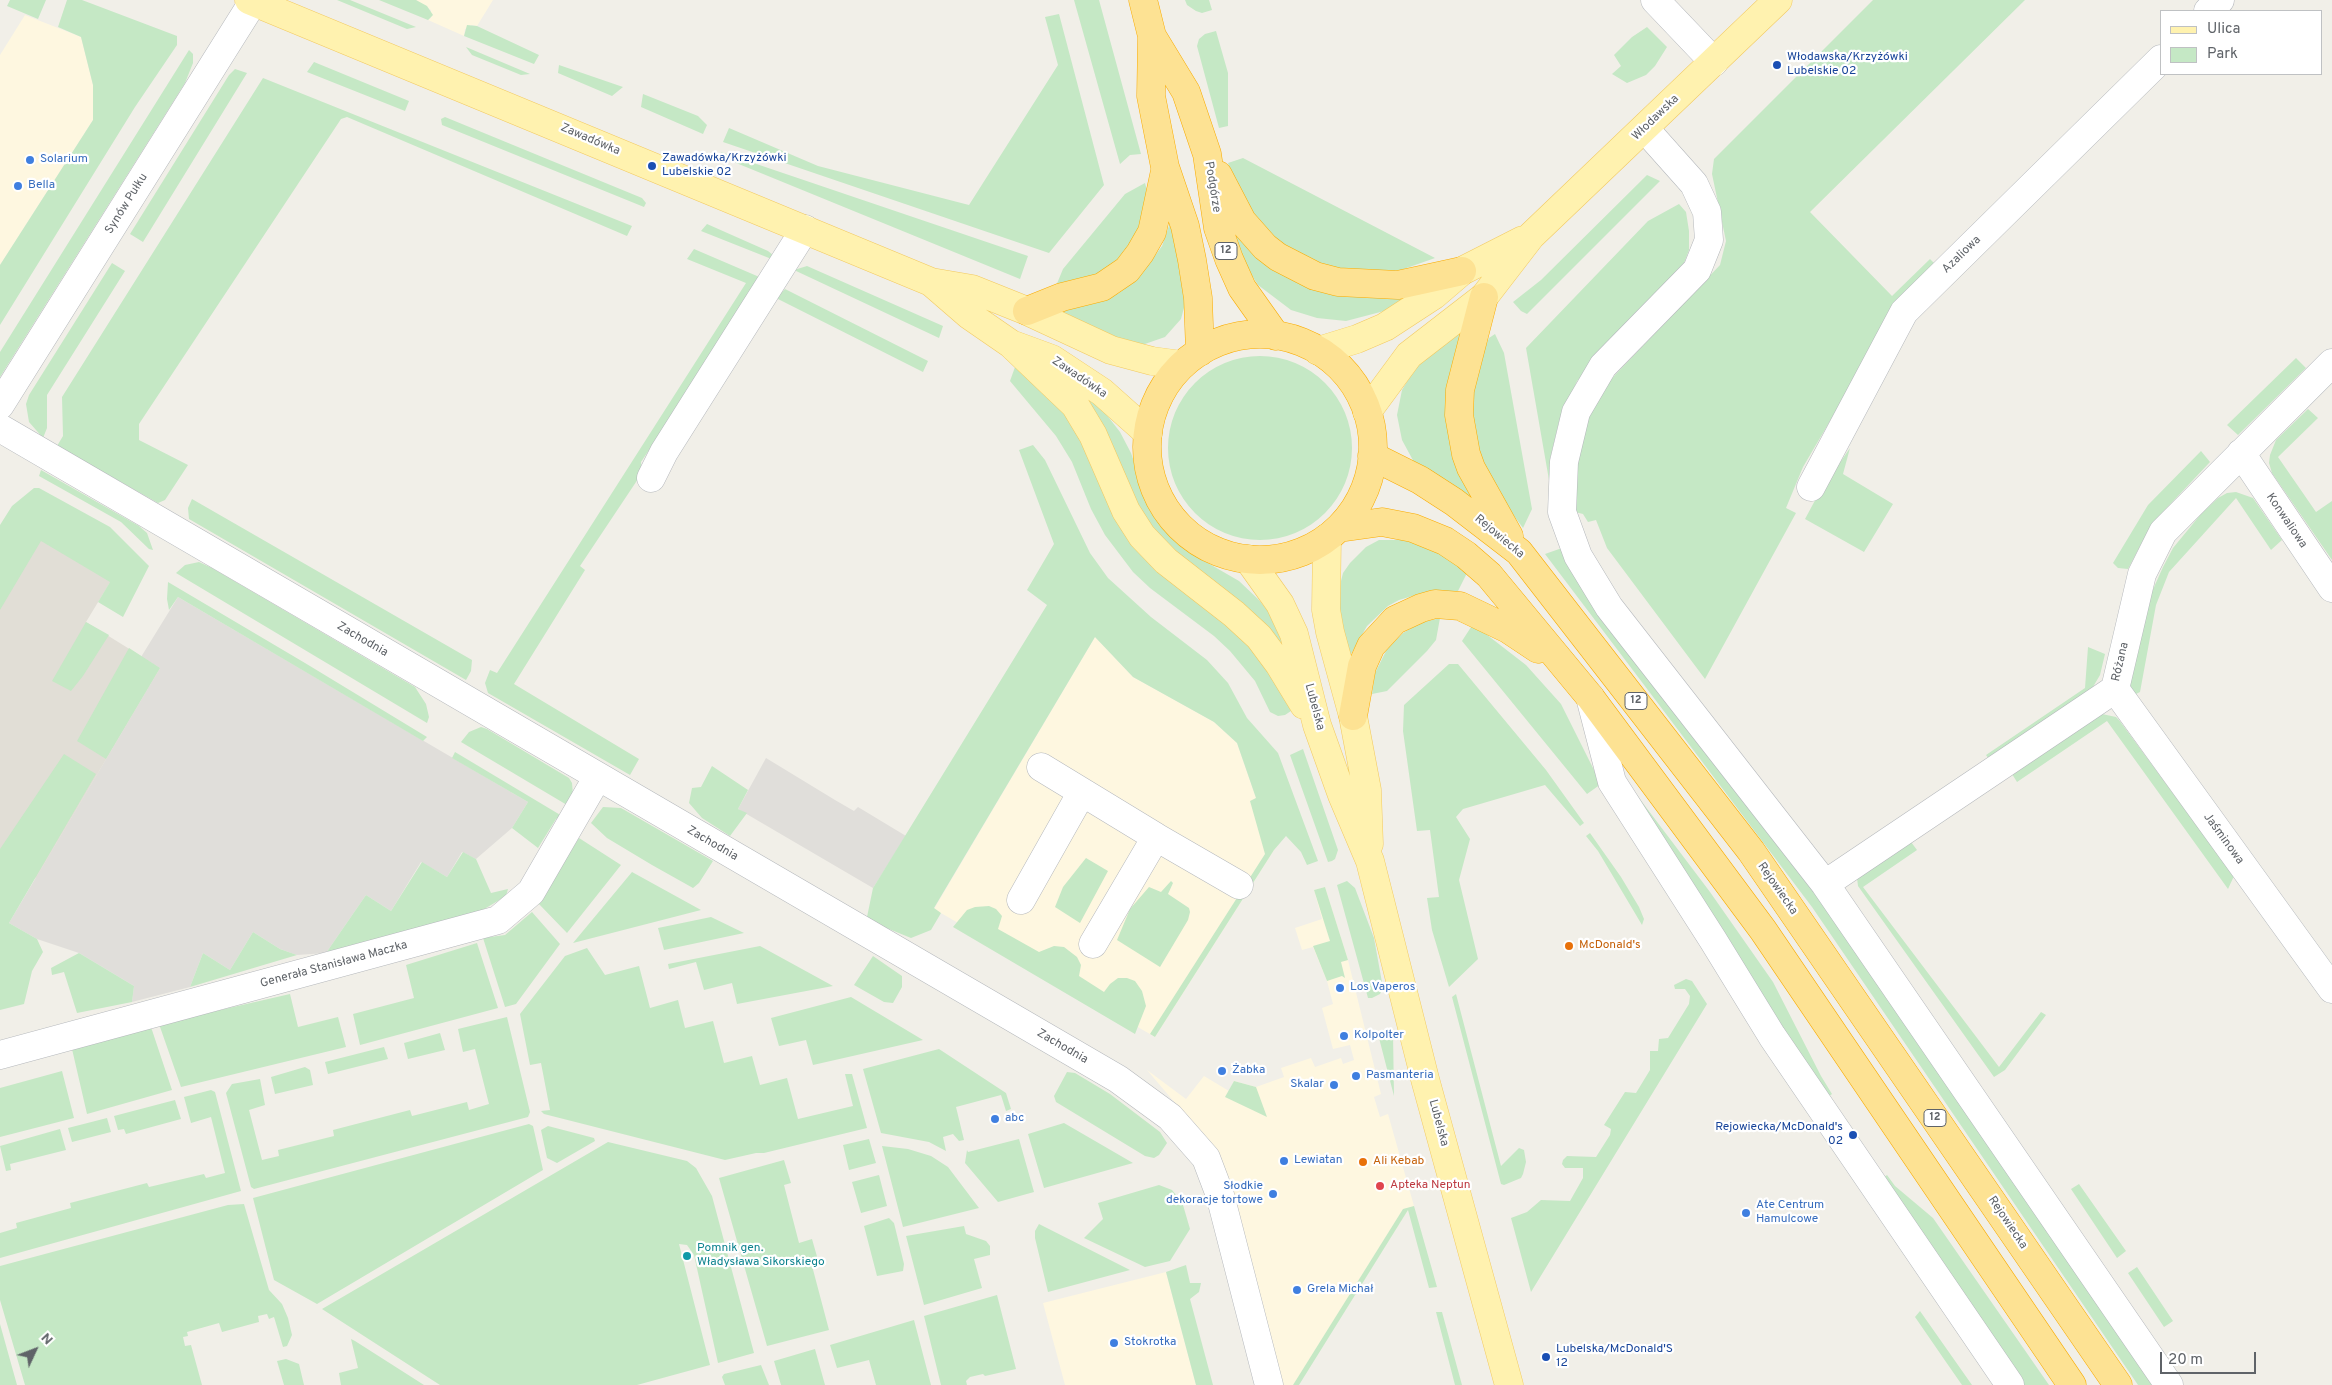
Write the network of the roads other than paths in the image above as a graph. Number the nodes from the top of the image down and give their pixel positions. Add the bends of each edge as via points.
1 (1143, 0) edge
2 (1655, 0) edge
3 (1778, 0) edge
4 (2220, 0) edge
5 (251, 1) edge
6 (2209, 10) edge
7 (1152, 36) junction
8 (2160, 60) edge
9 (1714, 62) junction
10 (1645, 129) junction
11 (1207, 154) junction
12 (1166, 167) junction
13 (805, 229) junction
14 (1531, 236) junction
15 (1462, 271) junction
16 (931, 282) junction
17 (1484, 297) junction
18 (1027, 311) junction
19 (1276, 336) junction
20 (1011, 344) junction
21 (1318, 351) junction
22 (1191, 359) junction
23 (2332, 363) edge
24 (0, 405) edge
25 (1367, 412) junction
26 (0, 428) edge
27 (1148, 432) junction
28 (2240, 453) junction
29 (1372, 456) junction
30 (651, 478) dead end
31 (1811, 487) dead end
32 (1333, 533) junction
33 (1519, 552) junction
34 (1248, 559) junction
35 (2332, 588) edge
36 (1564, 667) junction
37 (2115, 689) junction
38 (1590, 697) junction
39 (1353, 716) junction
40 (1317, 725) junction
41 (1041, 768) dead end
42 (597, 778) junction
43 (1082, 792) junction
44 (1156, 837) junction
45 (1370, 861) junction
46 (1825, 884) junction
47 (1239, 885) dead end
48 (1021, 900) dead end
49 (1093, 944) dead end
50 (2332, 989) edge
51 (0, 1054) edge
52 (1269, 1385) edge
53 (1509, 1385) edge
54 (2010, 1385) edge
55 (2072, 1385) edge
56 (2118, 1385) edge
57 (2169, 1385) edge

1 - 7 highway, Podgórze / 12
2 - 9 street
3 - 9 main road, Włodawska
4 - 6 street
5 - 13 main road, Zawadówka
5 - 24 street, Synów Pułku
7 - 11 highway, Podgórze / 12 via 1186,92
7 - 12 highway, Podgórze / 12 via 1151,96
8 - 31 street, Azaliowa via 1904,312
9 - 10 main road, Włodawska
10 - 14 main road, Włodawska
10 - 46 street via 1694,184 1706,212 1709,240 1697,270 1603,366 1576,412 1564,462 1562,512 1578,556 1609,606
11 - 15 highway via 1242,221 1265,247 1302,270 1325,280 1365,285 1398,285
11 - 19 highway, Podgórze / 12 via 1218,228 1228,259 1242,288
12 - 18 highway via 1152,232 1130,266 1102,287 1062,297
12 - 22 highway, Podgórze / 12 via 1185,226 1198,298
13 - 16 main road, Zawadówka
13 - 30 street via 664,452
14 - 15 main road, Włodawska
14 - 17 main road, Włodawska
15 - 21 main road, Włodawska via 1434,295 1385,327
16 - 18 main road, Zawadówka via 972,289
16 - 20 main road, Zawadówka via 969,315
17 - 25 main road, Włodawska via 1409,355
17 - 33 highway via 1462,379 1459,416 1471,468
18 - 22 main road, Zawadówka via 1112,350 1152,361
19 - 21 highway
19 - 22 highway via 1231,338
20 - 27 main road, Zawadówka via 1059,364 1102,392
20 - 40 main road via 1075,405 1092,434 1126,511 1142,536 1166,562 1234,614 1259,638
21 - 25 highway via 1348,377
22 - 27 highway via 1162,391
23 - 28 street, Różana
25 - 29 highway
26 - 42 street, Zachodnia
27 - 34 highway via 1151,474 1168,513 1186,532 1208,547
28 - 35 street, Konwaliowa
28 - 37 street, Różana via 2163,532 2142,574
29 - 32 highway via 1365,490 1354,510
29 - 33 highway, Rejowiecka / 12 via 1420,480 1454,502
32 - 34 highway via 1306,550 1284,558
32 - 36 highway via 1364,523 1392,522 1445,541 1489,575
32 - 39 main road, Lubelska via 1326,610
33 - 56 highway, Rejowiecka / 12 via 1756,859
34 - 40 main road, Lubelska via 1280,604 1291,626
36 - 38 highway
36 - 39 highway via 1508,629 1460,606 1435,604 1402,616 1370,646 1362,666
37 - 46 street, Różana
37 - 50 street, Jaśminowa
38 - 54 street via 1612,782 1772,1036
38 - 55 highway via 1784,959
39 - 45 main road, Lubelska via 1367,790
40 - 45 main road, Lubelska
41 - 43 street
42 - 51 street, Generała Stanisława Maczka via 532,892 498,920
42 - 52 street, Zachodnia via 1118,1079 1170,1117 1206,1158 1220,1194
43 - 44 street
43 - 48 street
44 - 47 street
44 - 49 street
45 - 53 main road, Lubelska via 1425,1079
46 - 57 street

